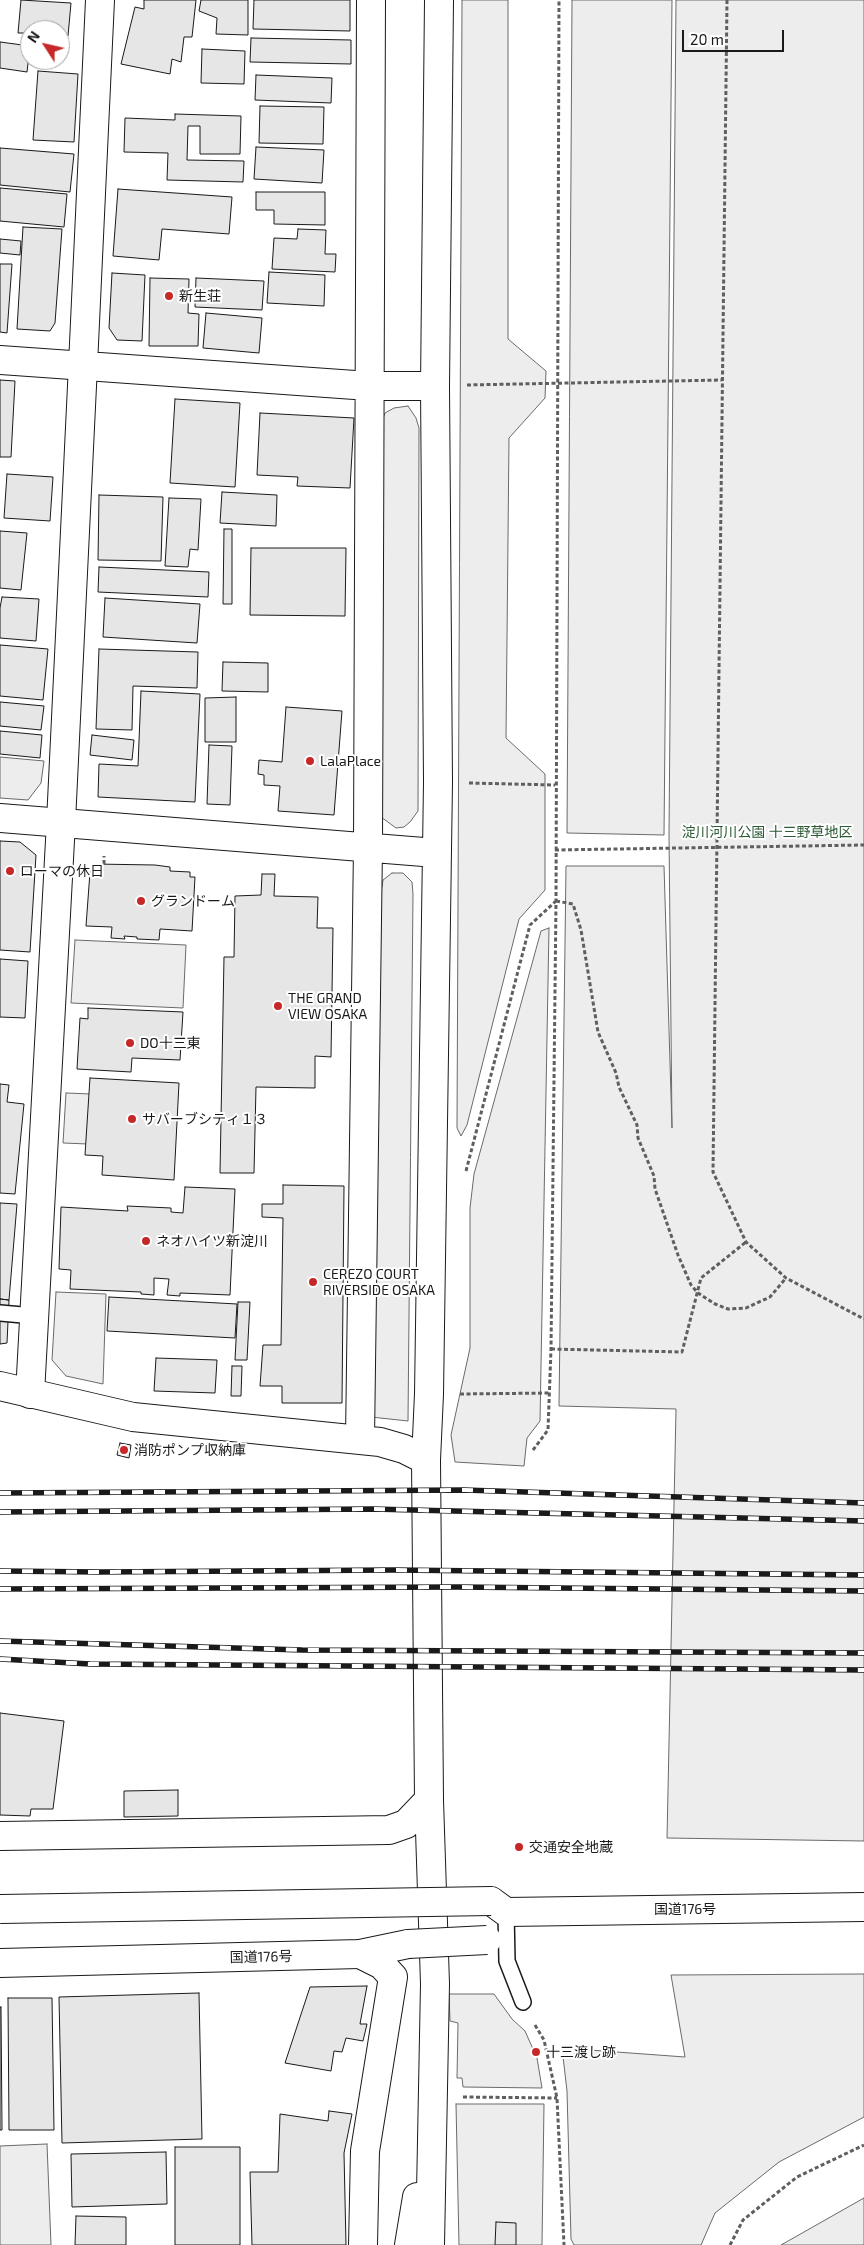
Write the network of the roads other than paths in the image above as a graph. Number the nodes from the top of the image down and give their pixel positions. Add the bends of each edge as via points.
1 (100, 0) edge
2 (371, 0) edge
3 (439, 0) edge
4 (0, 360) edge
5 (83, 365) junction
6 (448, 385) junction
7 (369, 386) junction
8 (0, 818) edge
9 (61, 822) junction
10 (368, 846) junction
11 (436, 853) junction
12 (0, 1313) edge
13 (34, 1316) junction
14 (0, 1386) edge
15 (30, 1394) junction
16 (360, 1439) junction
17 (426, 1460) junction
18 (429, 1800) junction
19 (0, 1836) edge
20 (498, 1907) junction
21 (864, 1907) edge
22 (0, 1909) edge
23 (360, 1954) junction
24 (0, 1963) edge
25 (523, 2002) road end
26 (433, 2096) junction
27 (363, 2245) edge
28 (409, 2245) edge
29 (430, 2245) edge

1 - 5 main road
2 - 7 main road
3 - 6 main road
4 - 5 main road
5 - 7 main road
5 - 9 main road
6 - 7 main road
6 - 11 main road
7 - 10 main road
8 - 9 main road
9 - 10 main road
9 - 13 main road
10 - 11 main road
10 - 16 main road
11 - 17 main road
12 - 13 lane
13 - 15 main road
14 - 15 main road
15 - 16 main road via 133,1417
16 - 17 main road via 404,1449
17 - 18 main road
18 - 19 main road via 406,1824 388,1830
18 - 26 main road via 435,1984
20 - 21 main road, 国道176号 via 552,1910
20 - 22 main road, 国道176号, bridge
20 - 23 main road, 国道176号, bridge via 486,1940 408,1944
20 - 25 lane via 507,1961
23 - 24 main road, 国道176号
23 - 27 main road via 382,1965 393,1977 365,2151
26 - 28 main road
26 - 29 main road

